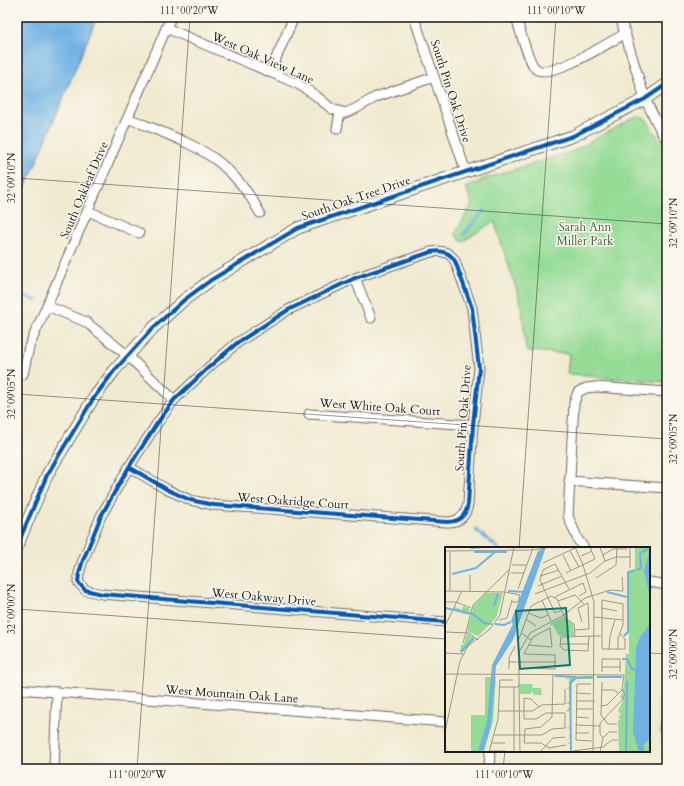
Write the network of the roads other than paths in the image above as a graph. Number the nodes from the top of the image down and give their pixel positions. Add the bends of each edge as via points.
1 (171, 17) edge
2 (294, 17) edge
3 (414, 17) edge
4 (516, 17) edge
5 (620, 17) edge
6 (166, 28) junction
7 (626, 33) junction
8 (270, 72) junction
9 (434, 77) junction
10 (667, 84) edge
11 (645, 99) junction
12 (340, 112) junction
13 (128, 118) junction
14 (337, 129) dead end
15 (667, 140) edge
16 (466, 172) junction
17 (88, 211) junction
18 (260, 213) dead end
19 (139, 233) dead end
20 (355, 278) junction
21 (47, 306) junction
22 (371, 318) dead end
23 (128, 355) junction
24 (24, 374) dead end
25 (667, 392) edge
26 (174, 400) junction
27 (309, 414) dead end
28 (473, 425) junction
29 (129, 467) junction
30 (569, 481) junction
31 (667, 488) edge
32 (462, 517) junction
33 (470, 523) dead end
34 (17, 546) edge
35 (583, 547) edge
36 (650, 582) edge
37 (667, 584) edge
38 (445, 622) edge
39 (17, 689) edge
40 (57, 692) junction
41 (445, 722) edge
42 (490, 752) edge
43 (54, 769) edge
44 (489, 769) edge

1 - 6 street, South Oakleaf Drive
2 - 8 street
3 - 9 street, South Pin Oak Drive
4 - 7 street via 530,62 539,74 588,54
5 - 7 street
6 - 8 street, West Oak View Lane
6 - 13 street, South Oakleaf Drive
7 - 11 street
8 - 12 street, West Oak View Lane via 306,89
9 - 12 street via 376,97 350,112
9 - 16 street, South Pin Oak Drive
10 - 11 street, South Oak Tree Drive
11 - 15 street
11 - 16 street, South Oak Tree Drive via 573,136
12 - 14 street
13 - 17 street, South Oakleaf Drive
13 - 18 street via 192,146 219,162 250,195
16 - 23 street, South Oak Tree Drive via 298,228 198,289 153,328
17 - 19 street
17 - 21 street, South Oakleaf Drive
20 - 22 street
20 - 26 street via 288,310 237,343
20 - 28 street, South Pin Oak Drive via 431,252 448,250 455,261 472,308 478,368
21 - 23 street via 86,322
21 - 24 street, South Oakleaf Drive via 29,347
23 - 26 street
23 - 34 street, South Oak Tree Drive via 93,399 47,475
25 - 30 street via 579,388 574,403
26 - 29 street
27 - 28 street, West White Oak Court
28 - 32 street, South Pin Oak Drive via 468,504
29 - 32 street, West Oakridge Court via 190,500 214,505 447,522 458,521
29 - 38 street, West Oakway Drive via 101,516 82,563 79,588 91,593
30 - 31 street
30 - 35 street via 568,516
32 - 33 street
36 - 37 street
39 - 40 street, West Mountain Oak Lane
40 - 41 street, West Mountain Oak Lane
40 - 43 street
42 - 44 street

